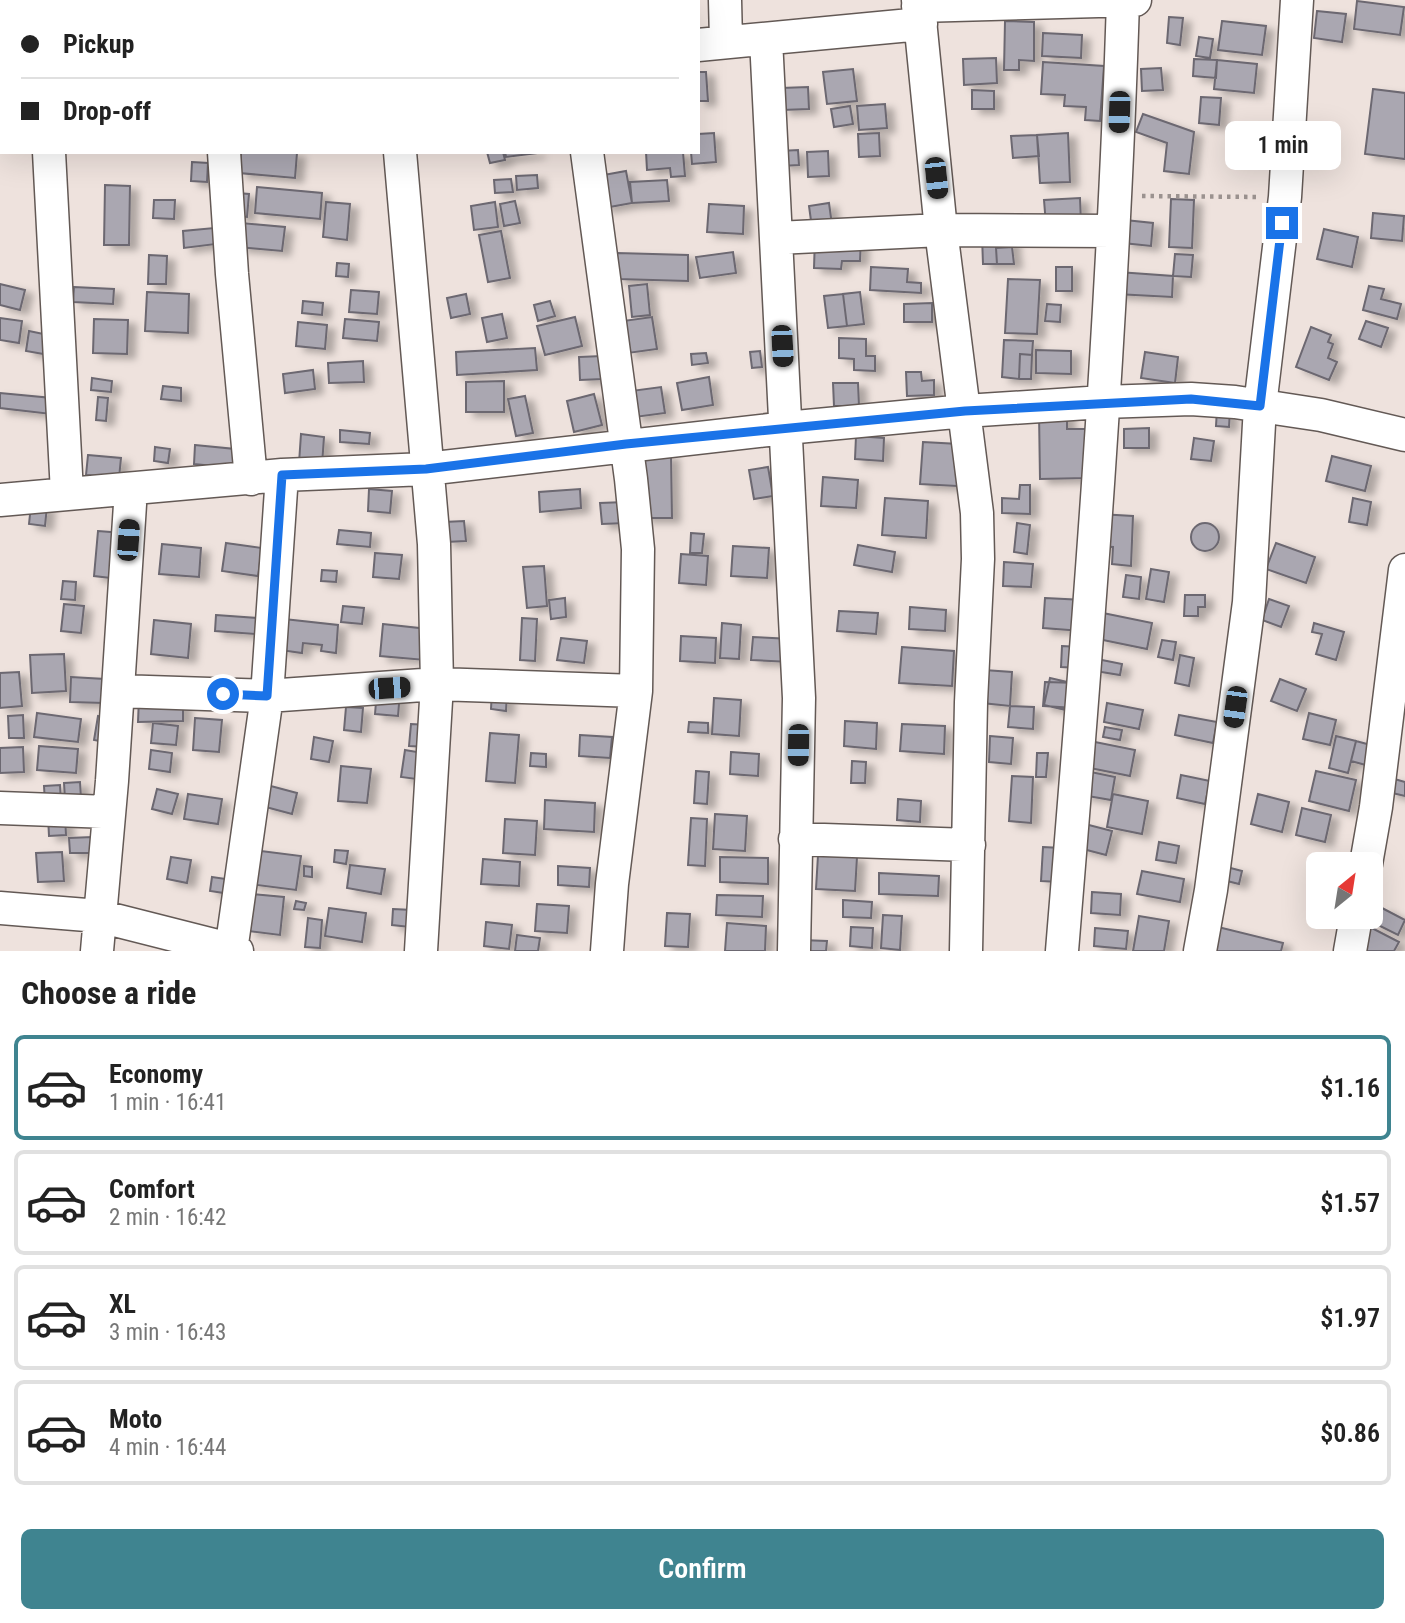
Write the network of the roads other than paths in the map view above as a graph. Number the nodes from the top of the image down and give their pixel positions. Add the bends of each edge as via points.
1 (725, 0) edge
2 (1135, 0) edge
3 (1297, 0) edge
4 (1070, 1) edge
5 (1123, 1) edge
6 (919, 10) edge
7 (766, 39) junction
8 (712, 43) edge
9 (49, 154) edge
10 (224, 154) edge
11 (400, 154) edge
12 (587, 154) edge
13 (941, 230) junction
14 (1113, 231) junction
15 (777, 237) junction
16 (1102, 402) junction
17 (1260, 406) junction
18 (965, 411) junction
19 (786, 428) junction
20 (1405, 435) edge
21 (626, 444) junction
22 (426, 469) junction
23 (282, 475) junction
24 (251, 479) junction
25 (131, 489) junction
26 (67, 493) junction
27 (0, 500) edge
28 (1405, 570) edge
29 (437, 684) junction
30 (118, 691) junction
31 (636, 691) junction
32 (267, 696) junction
33 (0, 808) edge
34 (109, 812) junction
35 (795, 839) junction
36 (969, 845) junction
37 (1368, 852) edge
38 (0, 908) edge
39 (99, 916) junction
40 (1354, 929) edge
41 (233, 950) edge
42 (97, 951) edge
43 (421, 951) edge
44 (607, 951) edge
45 (794, 951) edge
46 (966, 951) edge
47 (1062, 951) edge
48 (1200, 951) edge
49 (1350, 951) edge

1 - 8 street
2 - 5 street
3 - 17 street via 1284,197
4 - 5 street
4 - 6 street
5 - 14 street
6 - 7 street
6 - 13 street
7 - 8 street
7 - 15 street
9 - 26 street
10 - 24 street
11 - 22 street
12 - 21 street
13 - 14 street
13 - 15 street
13 - 18 street
14 - 16 street
15 - 19 street
16 - 17 street via 1191,399
16 - 18 street
16 - 47 street
17 - 20 street
17 - 48 street via 1249,602
18 - 19 street
18 - 36 street via 978,559
19 - 21 street
19 - 35 street via 799,698
21 - 22 street
21 - 31 street via 638,549
22 - 23 street
22 - 29 street via 434,544
23 - 24 street
23 - 32 street
24 - 25 street
25 - 26 street
25 - 30 street
26 - 27 street
28 - 37 street
29 - 31 street
29 - 32 street
29 - 43 street
30 - 32 street
30 - 34 street
31 - 44 street
32 - 41 street
33 - 34 street
34 - 39 street
35 - 36 street
35 - 45 street
36 - 46 street
38 - 39 street
39 - 41 street
39 - 42 street
40 - 49 street

